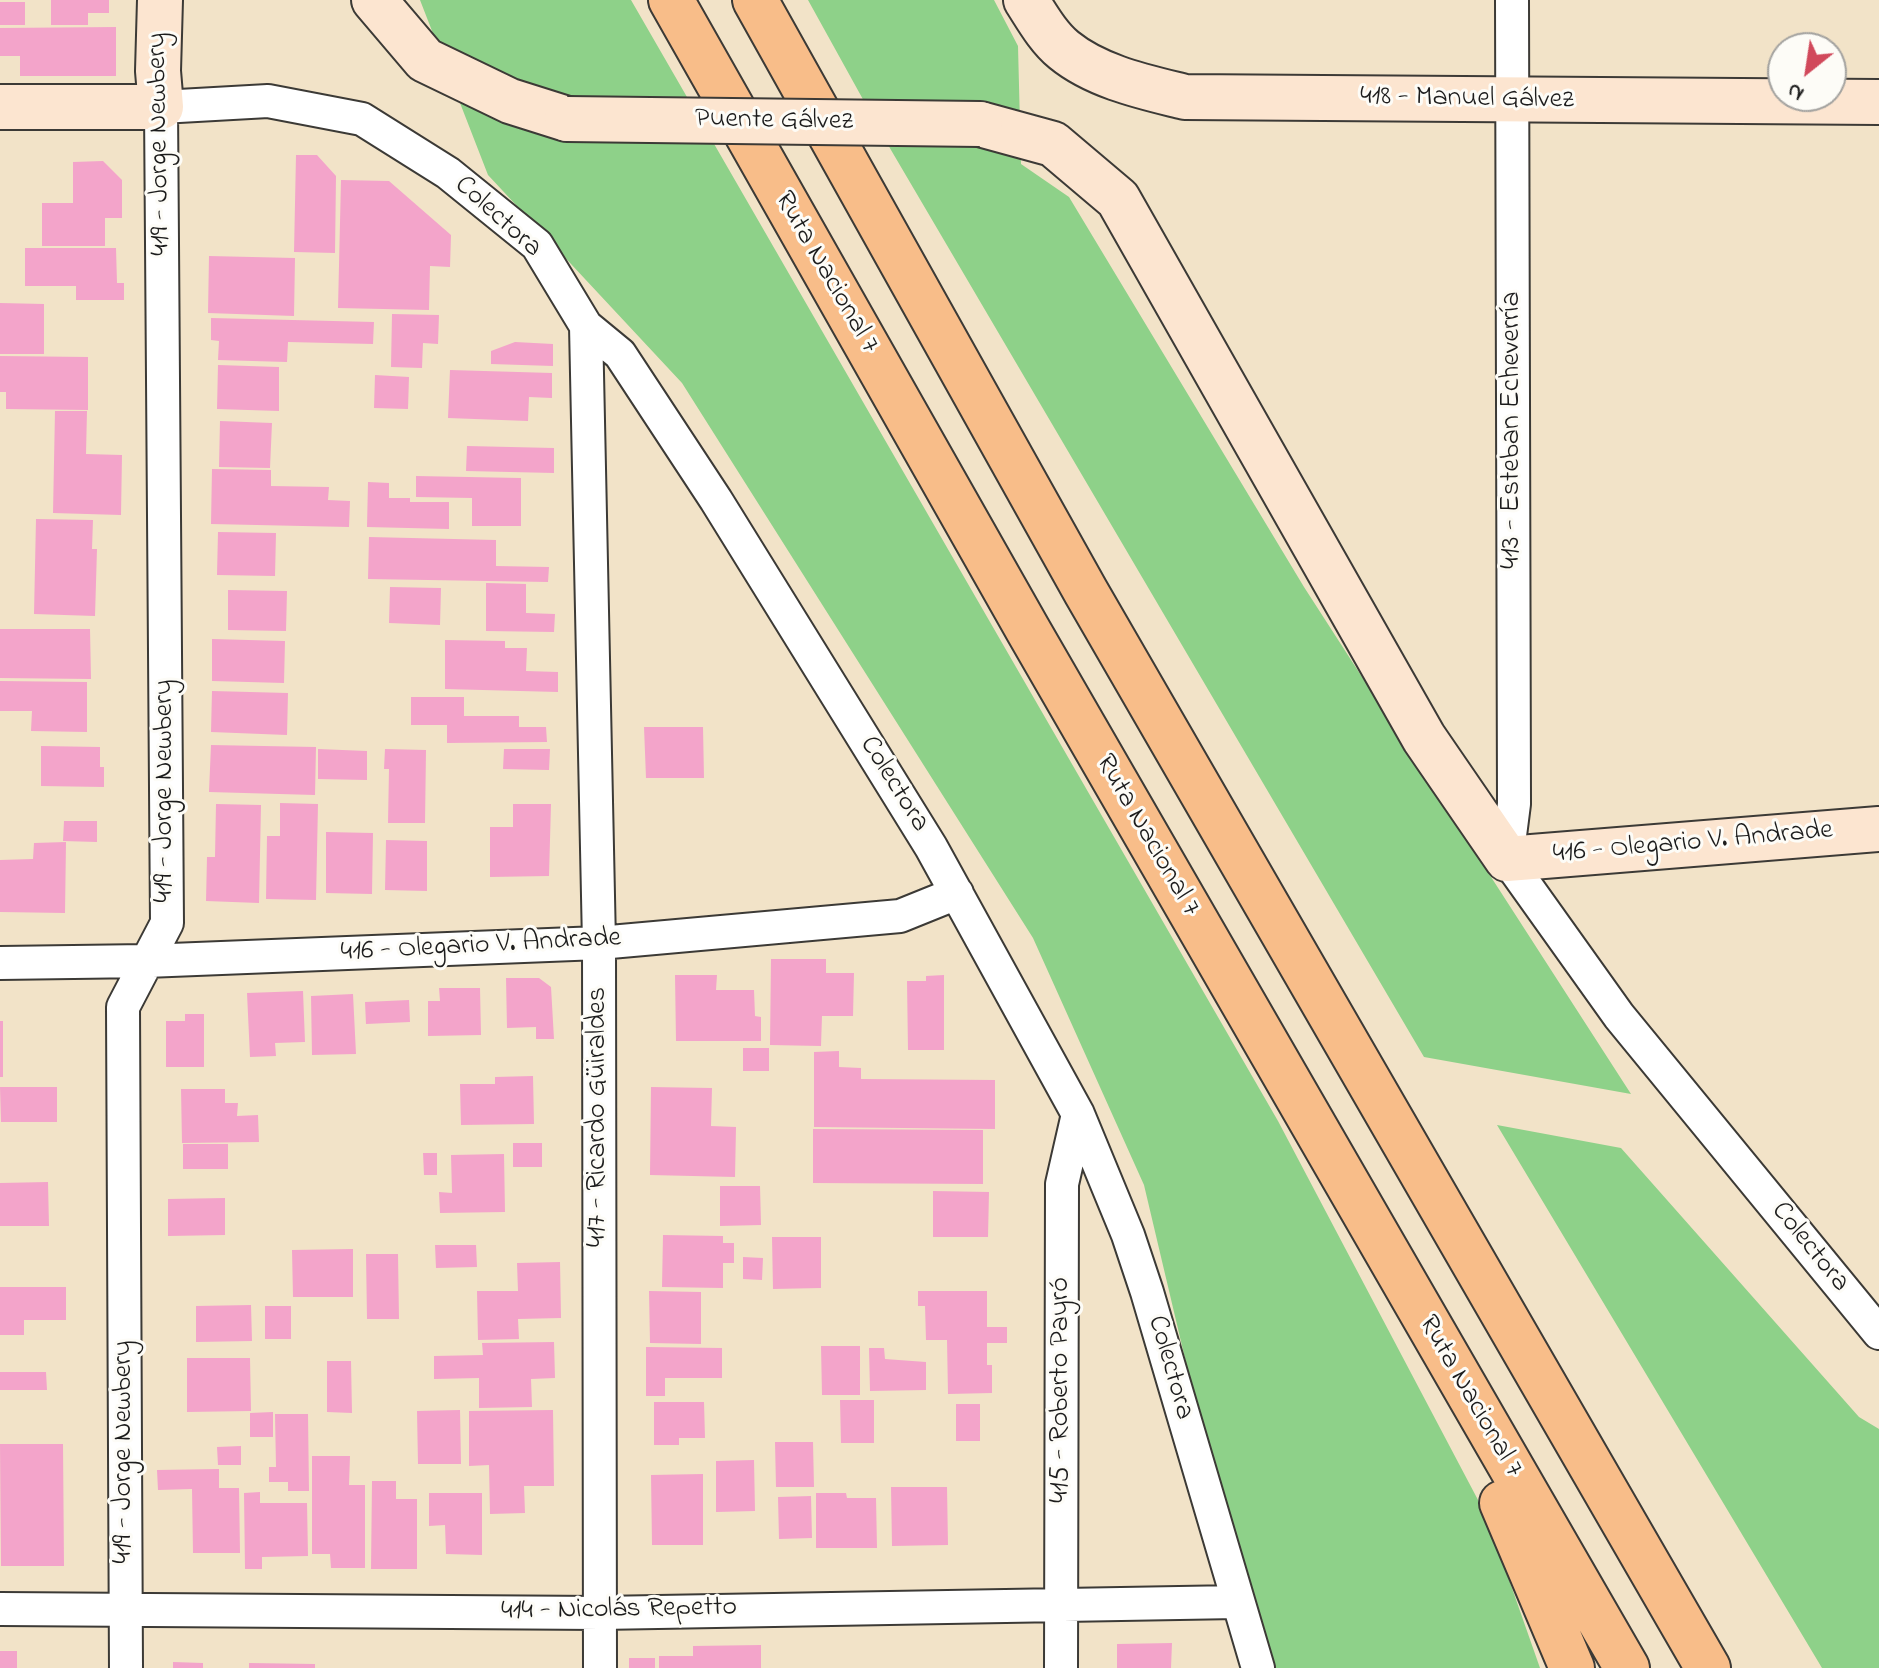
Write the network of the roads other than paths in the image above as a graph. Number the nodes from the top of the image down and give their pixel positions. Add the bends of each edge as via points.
1 (160, 0) edge
2 (374, 0) edge
3 (671, 0) edge
4 (755, 0) edge
5 (1512, 0) edge
6 (1045, 20) edge
7 (1513, 102) junction
8 (1879, 102) edge
9 (0, 107) edge
10 (161, 107) junction
11 (586, 326) junction
12 (1879, 829) edge
13 (1507, 859) junction
14 (957, 893) junction
15 (599, 943) junction
16 (146, 961) junction
17 (0, 963) edge
18 (1078, 1114) junction
19 (1394, 1268) junction
20 (1879, 1333) edge
21 (1552, 1400) junction
22 (1237, 1602) junction
23 (1061, 1603) junction
24 (0, 1609) edge
25 (126, 1610) junction
26 (600, 1613) junction
27 (126, 1668) edge
28 (600, 1668) edge
29 (1061, 1668) edge
30 (1258, 1668) edge
31 (1572, 1668) edge
32 (1627, 1668) edge
33 (1708, 1668) edge
34 (1738, 1668) edge

1 - 10 street, 419 - Jorge Newbery
2 - 13 street, Puente Gálvez, bridge via 425,60 510,101 567,119 980,124 1053,144 1118,199 1424,738
3 - 19 highway, Ruta Nacional 7
4 - 21 highway via 1094,606
5 - 7 street, 413 - Esteban Echeverría
6 - 7 street, 418 - Manuel Gálvez via 1105,73 1185,97
7 - 8 street, 418 - Manuel Gálvez
7 - 13 street, 413 - Esteban Echeverría via 1514,804
9 - 10 street
10 - 11 street, Colectora via 268,101 362,119 448,173 537,245
10 - 16 street, 419 - Jorge Newbery via 167,923
11 - 14 street, Colectora via 620,354
11 - 15 street, 417 - Ricardo Güiraldes
12 - 13 street, 416 - Olegario V. Andrade
13 - 20 street, Colectora via 1619,1016
14 - 15 street, 416 - Olegario V. Andrade via 900,916
14 - 18 street, Colectora
15 - 16 street, 416 - Olegario V. Andrade
15 - 26 street, 417 - Ricardo Güiraldes
16 - 17 street, 416 - Olegario V. Andrade
16 - 25 street, 419 - Jorge Newbery via 123,1007
18 - 22 street, Colectora via 1147,1292
18 - 23 street, 415 - Roberto Payró via 1062,1184
19 - 31 highway via 1507,1512
19 - 32 highway, Ruta Nacional 7
21 - 33 highway
21 - 34 highway
22 - 23 street, 414 - Nicolás Repetto
22 - 30 street, Colectora
23 - 26 street, 414 - Nicolás Repetto
23 - 29 street, 415 - Roberto Payró
24 - 25 street, 414 - Nicolás Repetto
25 - 26 street, 414 - Nicolás Repetto
25 - 27 street, 419 - Jorge Newbery
26 - 28 street, 417 - Ricardo Güiraldes

